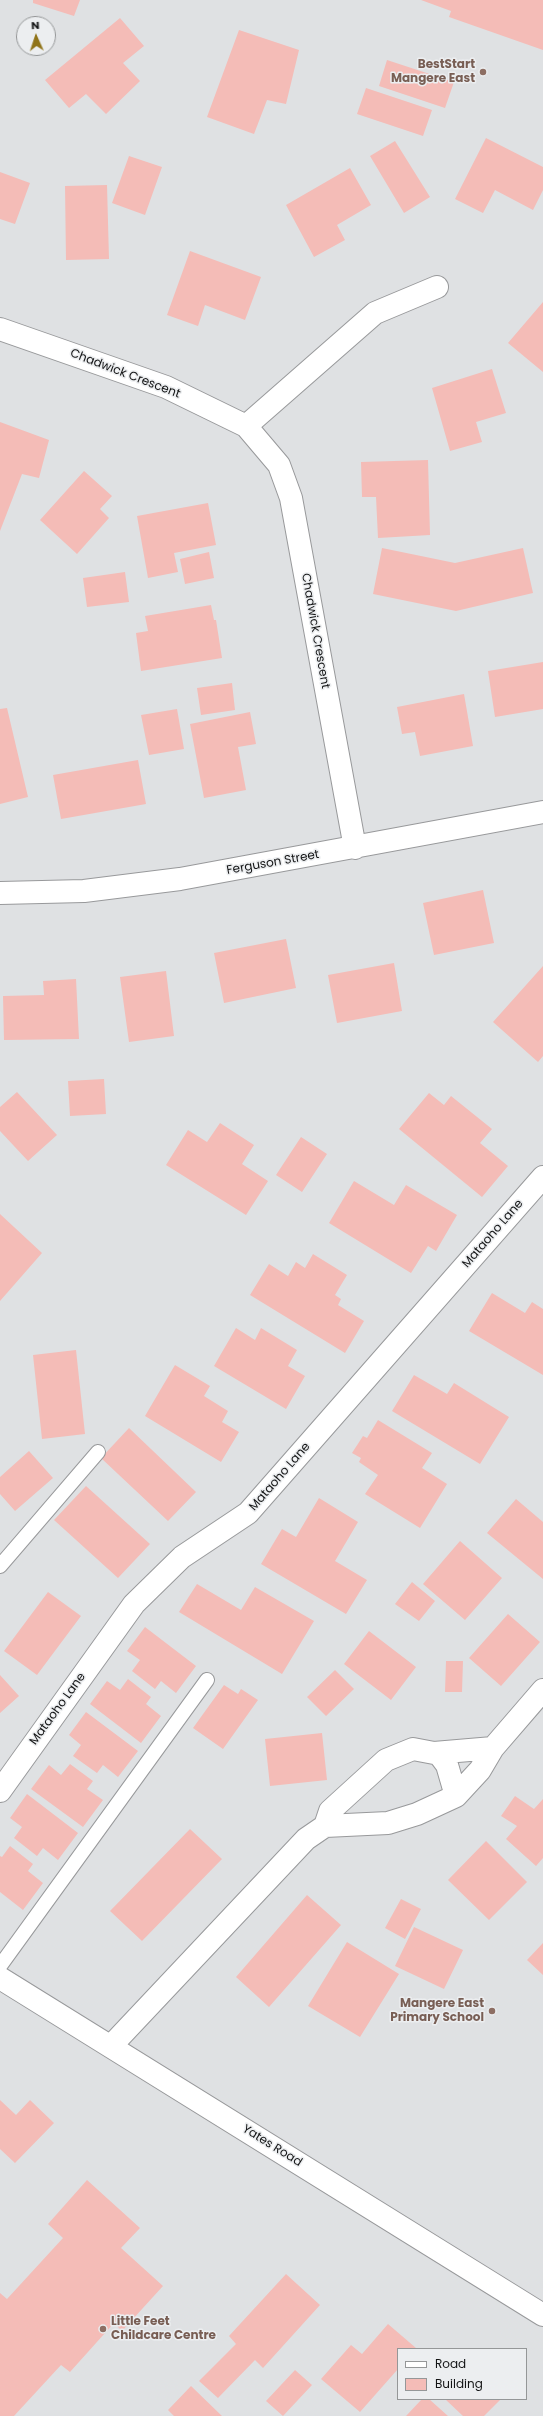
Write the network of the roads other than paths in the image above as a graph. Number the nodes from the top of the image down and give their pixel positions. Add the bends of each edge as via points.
1 (437, 287) dead end
2 (0, 329) edge
3 (246, 426) junction
4 (543, 812) edge
5 (355, 848) junction
6 (0, 893) edge
7 (543, 1177) edge
8 (98, 1452) dead end
9 (0, 1566) edge
10 (207, 1680) dead end
11 (543, 1690) edge
12 (493, 1748) junction
13 (438, 1753) junction
14 (0, 1791) edge
15 (456, 1796) junction
16 (325, 1826) junction
17 (0, 1966) edge
18 (0, 1978) edge
19 (111, 2046) junction
20 (543, 2315) edge

1 - 3 street via 375,313
2 - 3 street, Chadwick Crescent via 166,387
3 - 5 street, Chadwick Crescent via 279,465 291,498
4 - 5 street, Ferguson Street
5 - 6 street, Ferguson Street via 151,883 84,891
7 - 14 street, Mataoho Lane via 248,1513 182,1557 134,1604
8 - 9 lane
10 - 17 lane
11 - 12 street
12 - 13 street
12 - 15 street via 480,1770
13 - 15 street via 447,1765
13 - 16 street via 413,1749 386,1760 330,1811
15 - 16 street via 418,1814 388,1823
16 - 19 street via 306,1839
18 - 19 street, Yates Road
19 - 20 street, Yates Road

